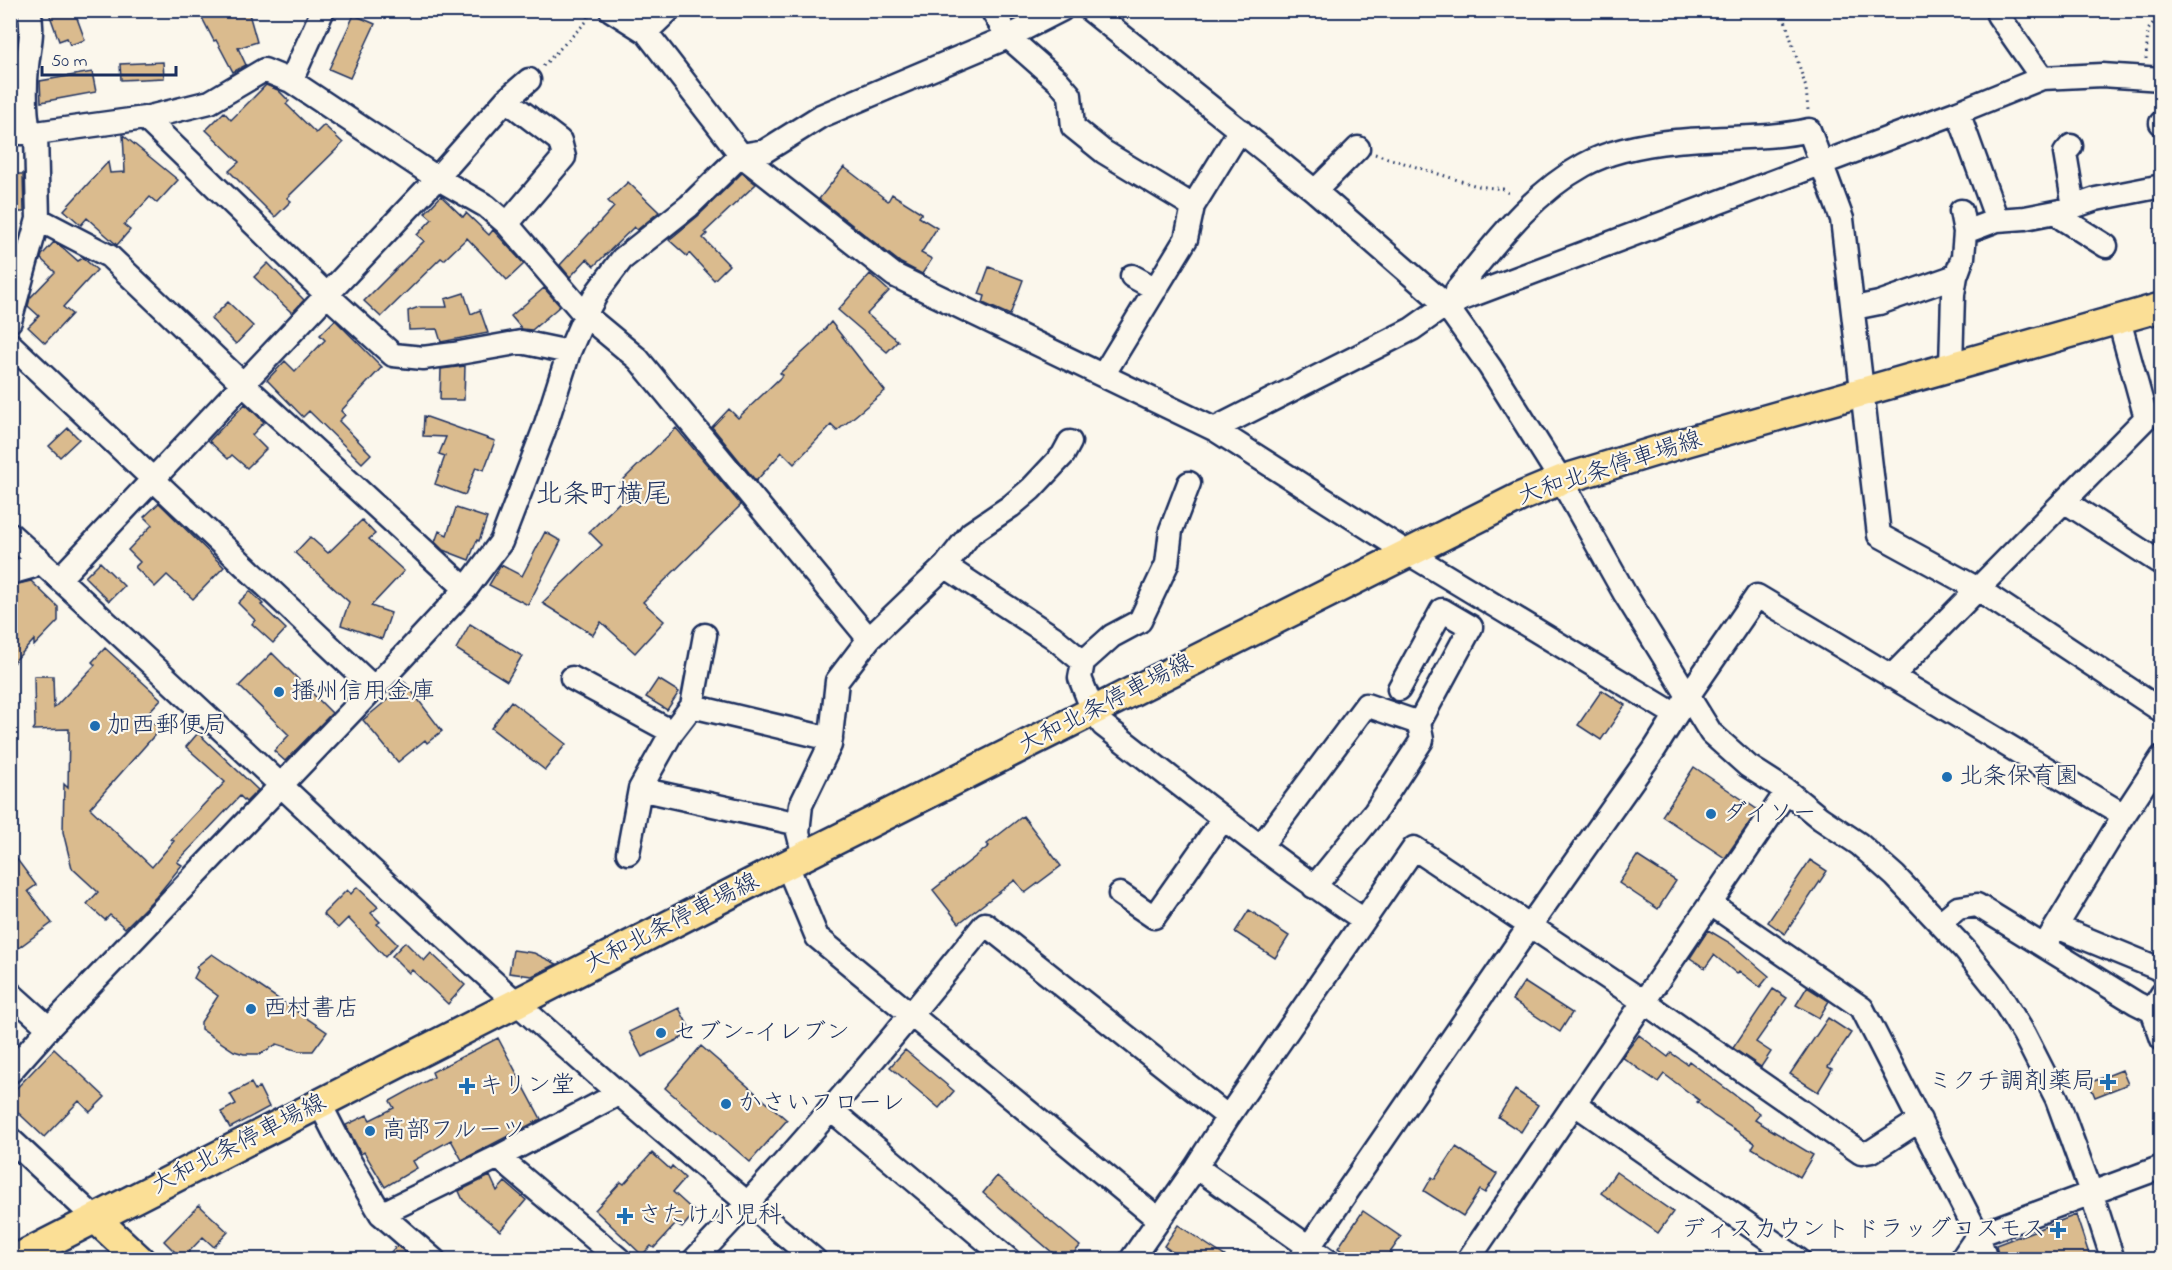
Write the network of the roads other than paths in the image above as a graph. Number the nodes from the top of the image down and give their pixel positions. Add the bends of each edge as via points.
1 (29, 10) edge
2 (323, 10) edge
3 (611, 10) edge
4 (669, 10) edge
5 (992, 10) edge
6 (1061, 10) edge
7 (1090, 10) edge
8 (1998, 15) road end
9 (646, 32) junction
10 (1008, 37) junction
11 (2042, 78) junction
12 (2153, 78) edge
13 (529, 80) road end
14 (291, 81) junction
15 (506, 100) junction
16 (1958, 112) junction
17 (145, 118) junction
18 (1240, 130) junction
19 (25, 132) edge
20 (2071, 146) dead end
21 (1358, 148) road end
22 (741, 155) junction
23 (1821, 164) junction
24 (437, 178) junction
25 (2162, 186) edge
26 (1315, 191) junction
27 (1193, 206) junction
28 (2067, 209) junction
29 (38, 219) junction
30 (1997, 220) junction
31 (507, 224) junction
32 (2106, 246) dead end
33 (1132, 276) dead end
34 (1956, 276) junction
35 (1156, 289) junction
36 (326, 294) junction
37 (1453, 303) junction
38 (2162, 307) edge
39 (1854, 309) junction
40 (585, 315) junction
41 (2119, 320) junction
42 (10, 321) edge
43 (10, 344) edge
44 (569, 352) junction
45 (1108, 367) dead end
46 (1951, 367) junction
47 (244, 385) junction
48 (1863, 393) junction
49 (1214, 429) junction
50 (1070, 442) dead end
51 (151, 479) junction
52 (1562, 480) junction
53 (1190, 483) dead end
54 (2064, 501) junction
55 (10, 534) edge
56 (1408, 553) junction
57 (39, 559) junction
58 (2162, 564) edge
59 (945, 566) junction
60 (10, 573) edge
61 (61, 578) junction
62 (466, 589) junction
63 (1978, 589) junction
64 (705, 635) dead end
65 (869, 639) junction
66 (1083, 662) junction
67 (1892, 677) junction
68 (572, 678) dead end
69 (374, 688) junction
70 (1399, 690) dead end
71 (692, 706) junction
72 (1682, 706) junction
73 (1093, 711) junction
74 (2162, 711) edge
75 (1419, 723) junction
76 (672, 732) junction
77 (831, 739) junction
78 (2162, 757) edge
79 (280, 785) junction
80 (640, 789) junction
81 (1787, 791) junction
82 (2124, 815) junction
83 (1224, 819) junction
84 (799, 824) junction
85 (1261, 846) junction
86 (628, 853) dead end
87 (796, 860) junction
88 (1314, 886) junction
89 (1120, 894) dead end
90 (1711, 904) junction
91 (1364, 920) junction
92 (1940, 922) junction
93 (1529, 927) junction
94 (2051, 936) junction
95 (2162, 970) edge
96 (10, 993) edge
97 (1644, 1002) junction
98 (516, 1003) junction
99 (2158, 1007) edge
100 (911, 1016) junction
101 (49, 1028) junction
102 (2162, 1039) edge
103 (10, 1072) edge
104 (618, 1094) junction
105 (320, 1104) junction
106 (1575, 1104) junction
107 (830, 1109) junction
108 (1228, 1117) junction
109 (1920, 1120) junction
110 (10, 1139) edge
111 (498, 1157) junction
112 (1196, 1167) junction
113 (2162, 1167) edge
114 (2091, 1192) junction
115 (748, 1203) junction
116 (381, 1214) junction
117 (96, 1218) junction
118 (1158, 1219) junction
119 (1978, 1235) junction
120 (1312, 1256) edge
121 (14, 1260) edge
122 (140, 1260) edge
123 (434, 1260) edge
124 (620, 1260) edge
125 (694, 1260) edge
126 (815, 1260) edge
127 (1009, 1260) edge
128 (1131, 1260) edge
129 (1468, 1260) edge
130 (1799, 1260) edge
131 (1961, 1260) edge
132 (1986, 1260) edge
133 (2113, 1260) edge

1 - 19 street via 33,27
2 - 14 street
3 - 9 street
4 - 9 street
5 - 10 street
6 - 10 street
7 - 18 street
8 - 11 street
9 - 22 street
10 - 22 street via 821,117 765,151
10 - 27 street via 1070,95 1073,127 1104,152
11 - 12 street
11 - 16 street
13 - 15 street
14 - 17 street via 264,70 210,102
14 - 24 street
15 - 24 street
15 - 31 street via 560,141 564,157
16 - 23 street
16 - 30 street
17 - 19 street
17 - 36 street
18 - 26 street
18 - 27 street
19 - 29 street
20 - 28 street via 2065,153
21 - 26 street
22 - 40 street via 689,206 622,259
22 - 49 street via 894,276
23 - 37 street
23 - 37 street via 1809,130 1789,135 1676,141 1620,150 1577,169 1524,210 1457,290
23 - 39 street via 1842,219
24 - 31 street via 486,206
24 - 36 street
25 - 28 street
26 - 37 street
27 - 35 street via 1186,239
28 - 30 street
28 - 32 street via 2062,219
29 - 42 street
29 - 47 street via 109,256
30 - 34 street via 1963,222 1963,257
31 - 40 street
33 - 35 street
34 - 39 street
34 - 46 street
35 - 45 street
36 - 44 street via 393,355 454,354 521,342
36 - 47 street
37 - 49 street via 1412,329
37 - 52 street
38 - 41 main road, 大和北条停車場線
39 - 48 street
40 - 44 street
40 - 65 street via 638,359
41 - 46 main road, 大和北条停車場線
41 - 54 street via 2145,418
43 - 51 street
44 - 62 street via 501,542
46 - 48 main road, 大和北条停車場線
47 - 51 street
47 - 62 street
48 - 52 main road, 大和北条停車場線
48 - 63 street via 1880,535
49 - 56 street
50 - 59 street via 1044,477 971,533
51 - 61 street
51 - 69 street
52 - 56 main road, 大和北条停車場線
52 - 72 street
53 - 66 street via 1171,531 1167,564 1140,621 1112,636
54 - 58 street
54 - 63 street
55 - 57 street
56 - 72 street
56 - 73 main road, 大和北条停車場線
57 - 60 street via 32,567
57 - 61 street
59 - 65 street
59 - 66 street via 1053,637
61 - 79 street
62 - 69 street
63 - 67 street
63 - 74 street
64 - 71 street
65 - 77 street via 837,681
66 - 73 street via 1080,678
67 - 72 street via 1757,596
67 - 82 street
68 - 76 street
69 - 79 street
70 - 75 street via 1442,610 1471,627
71 - 76 street
71 - 77 street
72 - 81 street via 1748,766
72 - 93 street
73 - 83 street via 1103,725
73 - 87 main road, 大和北条停車場線
75 - 85 street via 1366,705
75 - 88 street via 1422,740 1375,812
76 - 80 street
77 - 84 street via 801,805
78 - 82 street
79 - 98 street
79 - 101 street
80 - 84 street
80 - 86 street
81 - 90 street
81 - 92 street via 1859,844
82 - 94 street
83 - 85 street
83 - 89 street via 1154,916
84 - 87 street
85 - 88 street
87 - 98 main road, 大和北条停車場線
87 - 100 street via 817,937
88 - 91 street
90 - 97 street
90 - 109 street via 1862,1008
91 - 93 street via 1414,848
91 - 108 street
92 - 94 street via 1958,908 1977,905
92 - 114 street via 1995,987 2024,1034 2057,1099
93 - 97 street
93 - 120 street
94 - 95 street
94 - 99 street via 2136,1003
96 - 101 street
97 - 106 street
97 - 109 street via 1861,1153 1872,1151
98 - 104 street
98 - 105 main road, 大和北条停車場線
99 - 102 street
100 - 107 street
100 - 108 street via 985,924
100 - 118 street
101 - 103 street
104 - 111 street
104 - 115 street
105 - 116 street
105 - 117 main road, 大和北条停車場線
106 - 129 street
106 - 130 street
107 - 115 street
107 - 127 street
108 - 112 street
109 - 119 street
110 - 117 street
111 - 116 street
111 - 124 street
112 - 118 street
112 - 120 street
113 - 114 street
114 - 119 street
114 - 133 street
115 - 125 street
115 - 126 street
116 - 123 street
117 - 121 main road, 大和北条停車場線
117 - 122 main road
118 - 128 street
119 - 131 street
119 - 132 street

